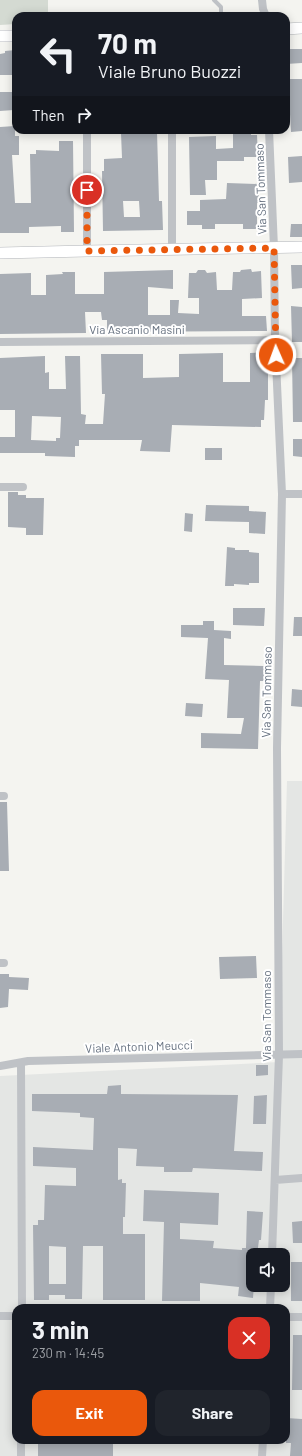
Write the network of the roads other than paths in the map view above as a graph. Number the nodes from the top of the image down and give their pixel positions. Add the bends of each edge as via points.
1 (214, 0) edge
2 (262, 0) edge
3 (222, 12) dead end
4 (263, 12) edge
5 (0, 36) edge
6 (12, 36) edge
7 (87, 134) edge
8 (172, 134) edge
9 (270, 134) edge
10 (302, 247) edge
11 (274, 248) junction
12 (172, 249) junction
13 (87, 251) junction
14 (0, 253) edge
15 (275, 340) junction
16 (0, 342) edge
17 (0, 487) edge
18 (23, 487) dead end
19 (282, 494) junction
20 (302, 494) edge
21 (279, 1054) junction
22 (302, 1054) edge
23 (21, 1063) junction
24 (0, 1066) edge
25 (302, 1178) edge
26 (275, 1180) junction
27 (272, 1248) edge
28 (271, 1292) edge
29 (22, 1304) edge
30 (270, 1304) edge
31 (0, 1316) edge
32 (12, 1316) edge
33 (290, 1317) edge
34 (302, 1317) edge
35 (21, 1444) edge
36 (263, 1444) edge
37 (21, 1456) edge
38 (262, 1456) edge

1 - 3 lane
2 - 4 street
5 - 6 main road
7 - 13 street
8 - 12 street
9 - 11 street, Via San Tommaso
10 - 11 main road
11 - 12 main road
11 - 15 street, Via San Tommaso
12 - 13 main road
13 - 14 main road
15 - 16 street, Via Ascanio Masini
15 - 19 street, Via San Tommaso
17 - 18 street
19 - 20 street
19 - 21 street, Via San Tommaso via 277,748
21 - 22 street, Viale Antonio Meucci
21 - 23 street, Viale Antonio Meucci
21 - 26 street, Via San Tommaso
23 - 24 street, Viale Antonio Meucci
23 - 29 street
25 - 26 street
26 - 27 street, Via San Tommaso
28 - 30 street
31 - 32 street
33 - 34 street
35 - 37 street
36 - 38 street

